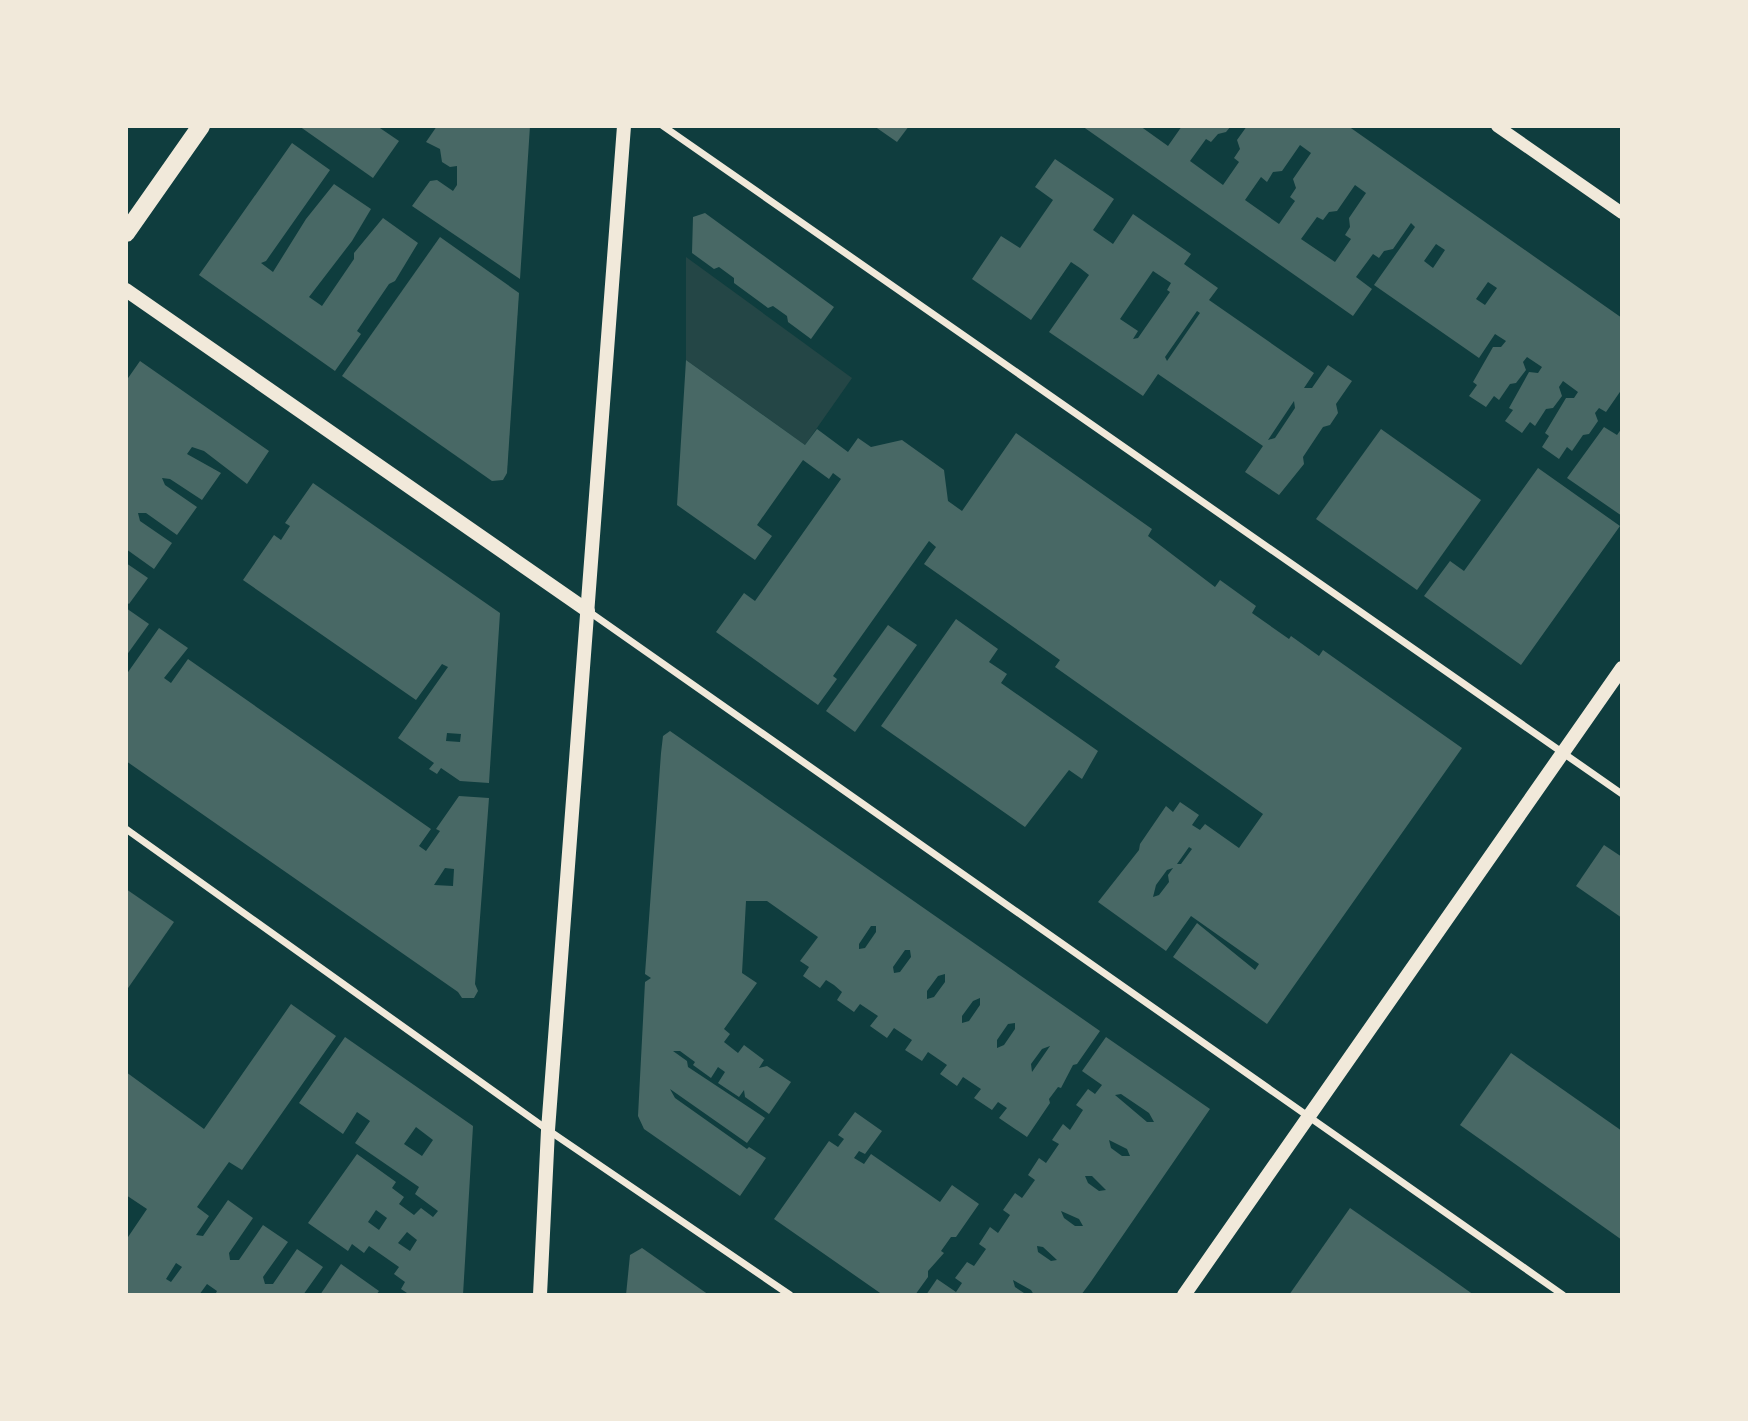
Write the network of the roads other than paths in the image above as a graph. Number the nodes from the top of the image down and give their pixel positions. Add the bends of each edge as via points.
1 (201, 126) edge
2 (624, 126) edge
3 (663, 126) edge
4 (1497, 126) edge
5 (1622, 213) edge
6 (126, 233) edge
7 (126, 290) edge
8 (588, 611) junction
9 (1622, 668) edge
10 (1563, 752) junction
11 (1622, 794) edge
12 (126, 829) edge
13 (1308, 1117) junction
14 (548, 1130) junction
15 (540, 1295) edge
16 (790, 1295) edge
17 (1184, 1295) edge
18 (1563, 1295) edge

1 - 6 main road
2 - 8 main road
3 - 10 street
4 - 5 street
7 - 8 main road
8 - 13 street
8 - 14 main road
9 - 10 main road
10 - 11 street
10 - 13 main road
12 - 14 street
13 - 17 main road
13 - 18 street
14 - 15 main road
14 - 16 street

